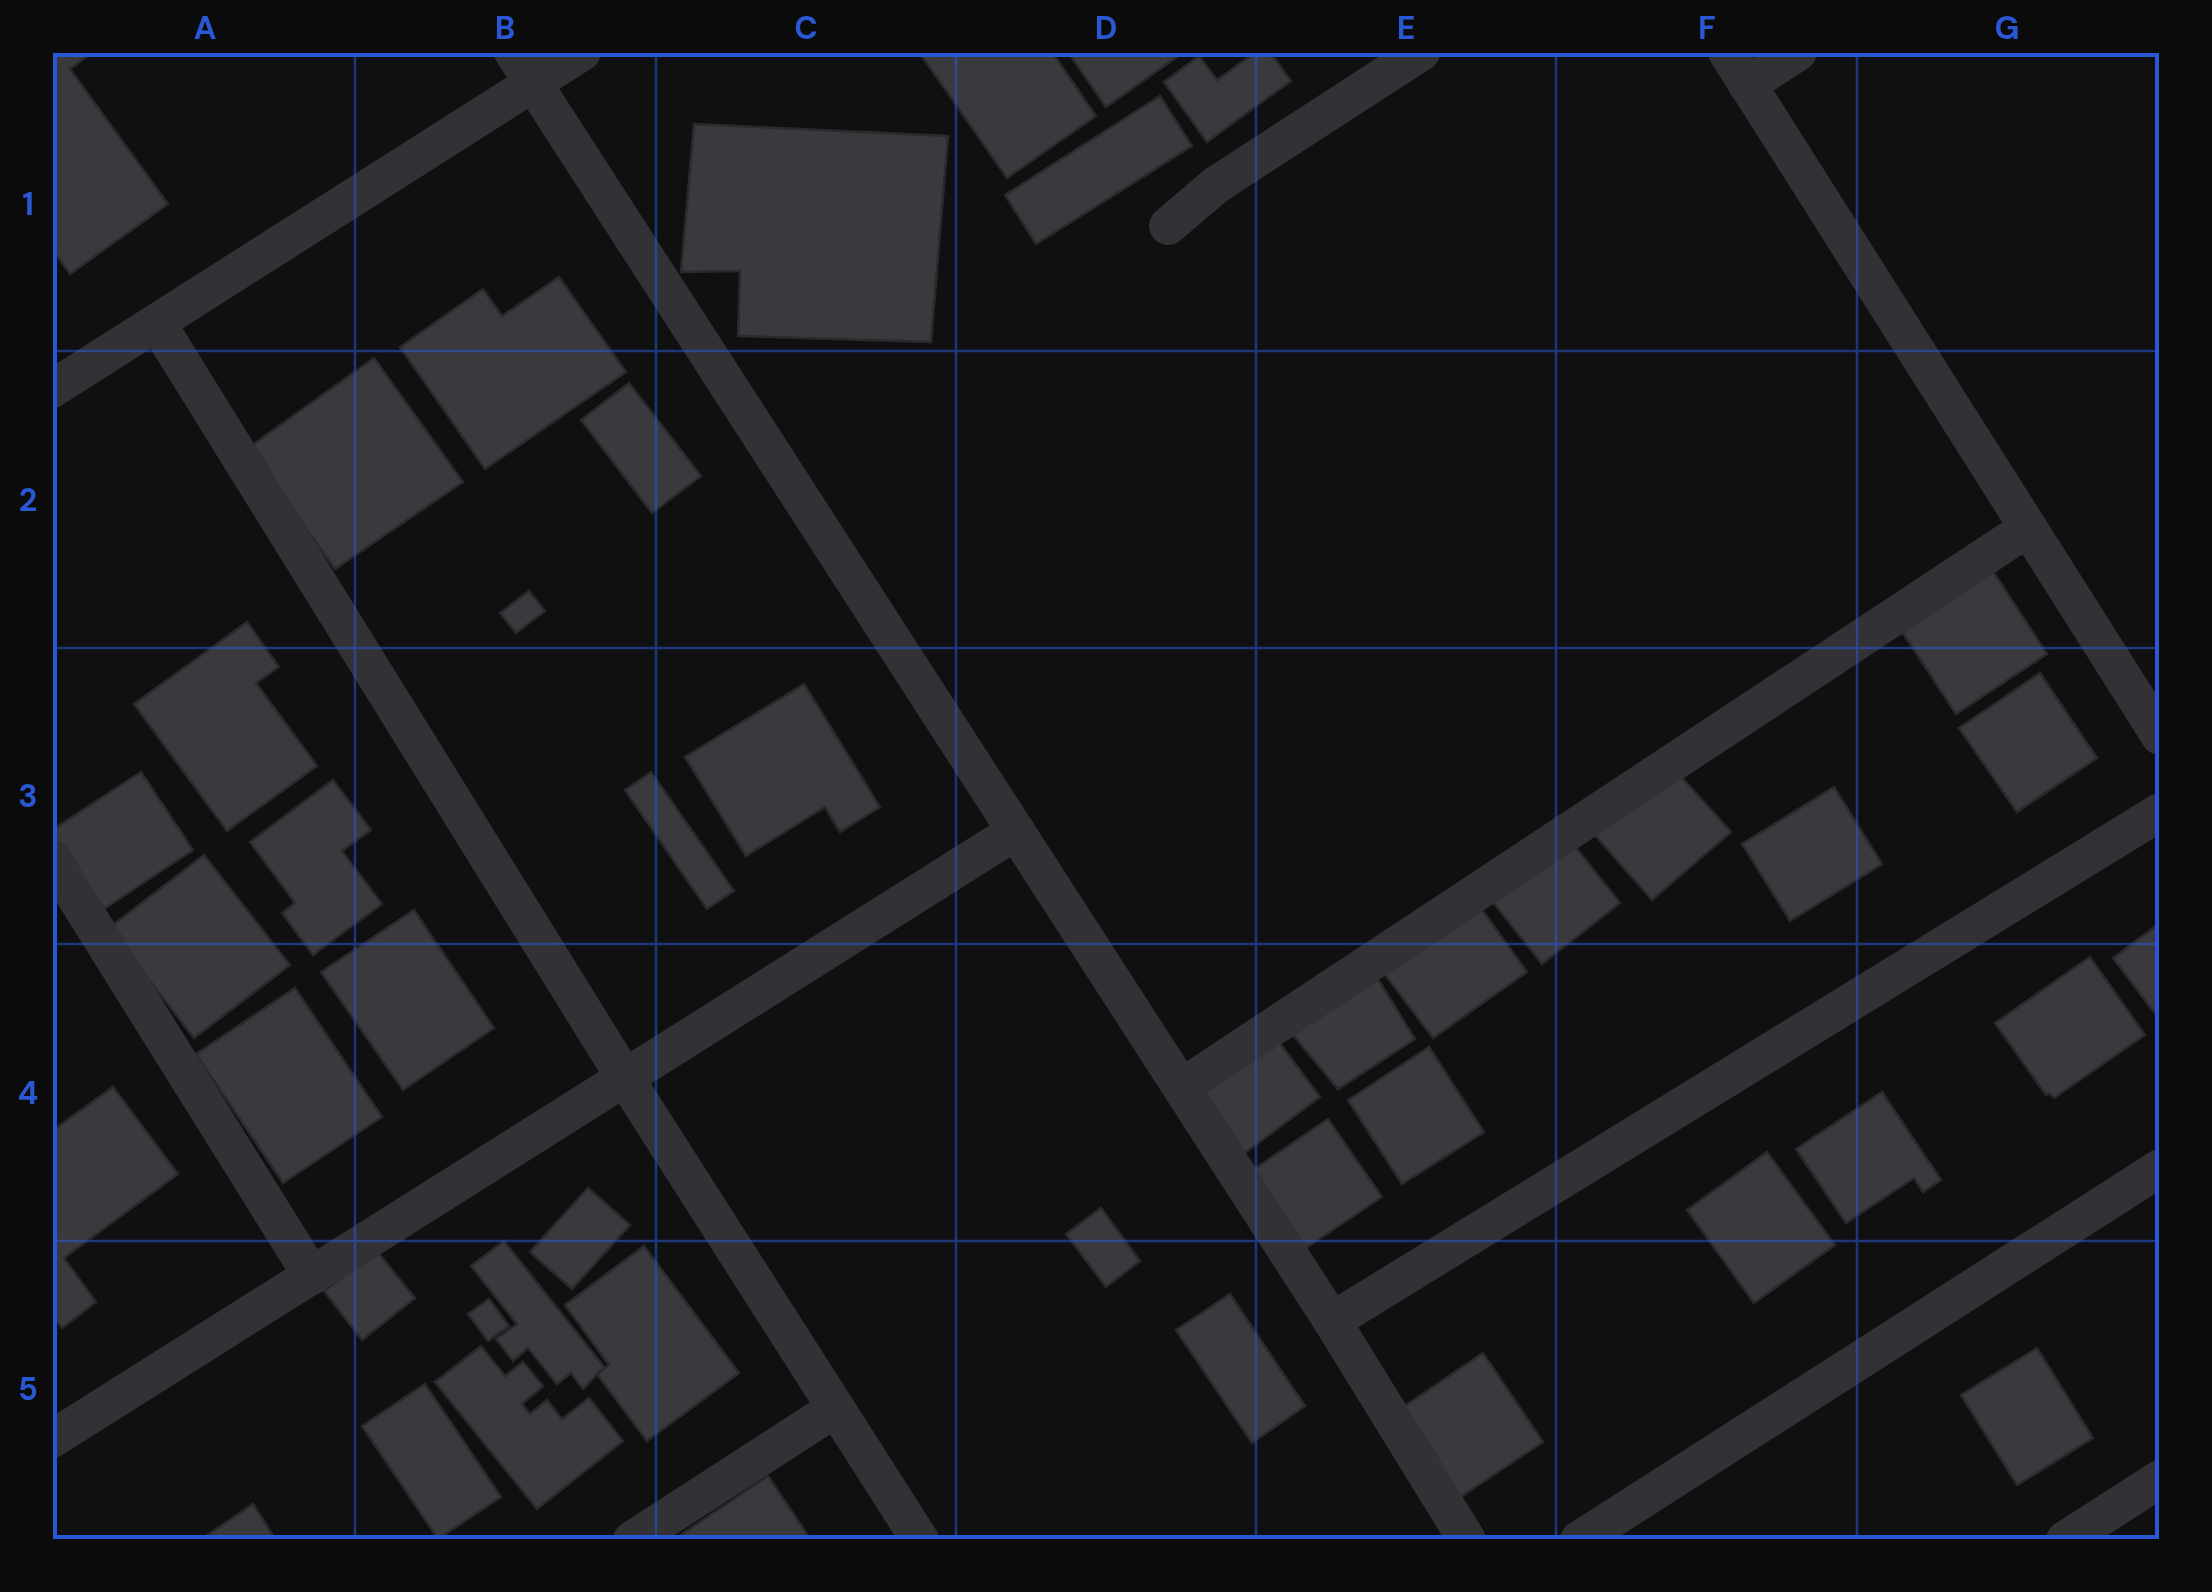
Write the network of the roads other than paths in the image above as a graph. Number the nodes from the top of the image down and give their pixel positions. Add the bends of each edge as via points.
1 (582, 52) edge
2 (1420, 52) edge
3 (1727, 52) edge
4 (1798, 52) edge
5 (523, 68) edge
6 (1747, 84) junction
7 (1168, 226) dead end
8 (157, 322) junction
9 (52, 389) edge
10 (2028, 528) junction
11 (2160, 736) edge
12 (2160, 812) edge
13 (1016, 830) junction
14 (52, 860) edge
15 (625, 1078) junction
16 (1182, 1087) junction
17 (2160, 1168) edge
18 (312, 1276) junction
19 (1332, 1321) junction
20 (836, 1408) junction
21 (52, 1440) edge
22 (2160, 1479) edge
23 (632, 1540) edge
24 (920, 1540) edge
25 (1467, 1540) edge
26 (1579, 1540) edge
27 (2065, 1540) edge

1 - 5 street
2 - 7 street via 1216,185
3 - 6 street
4 - 6 street
5 - 8 street
5 - 13 street
6 - 10 street
8 - 9 street
8 - 15 street
10 - 11 street
10 - 16 street
12 - 19 street
13 - 15 street
13 - 16 street
14 - 18 street
15 - 18 street
15 - 20 street
16 - 19 street
17 - 26 street
18 - 21 street
19 - 25 street
20 - 23 street
20 - 24 street
22 - 27 street

